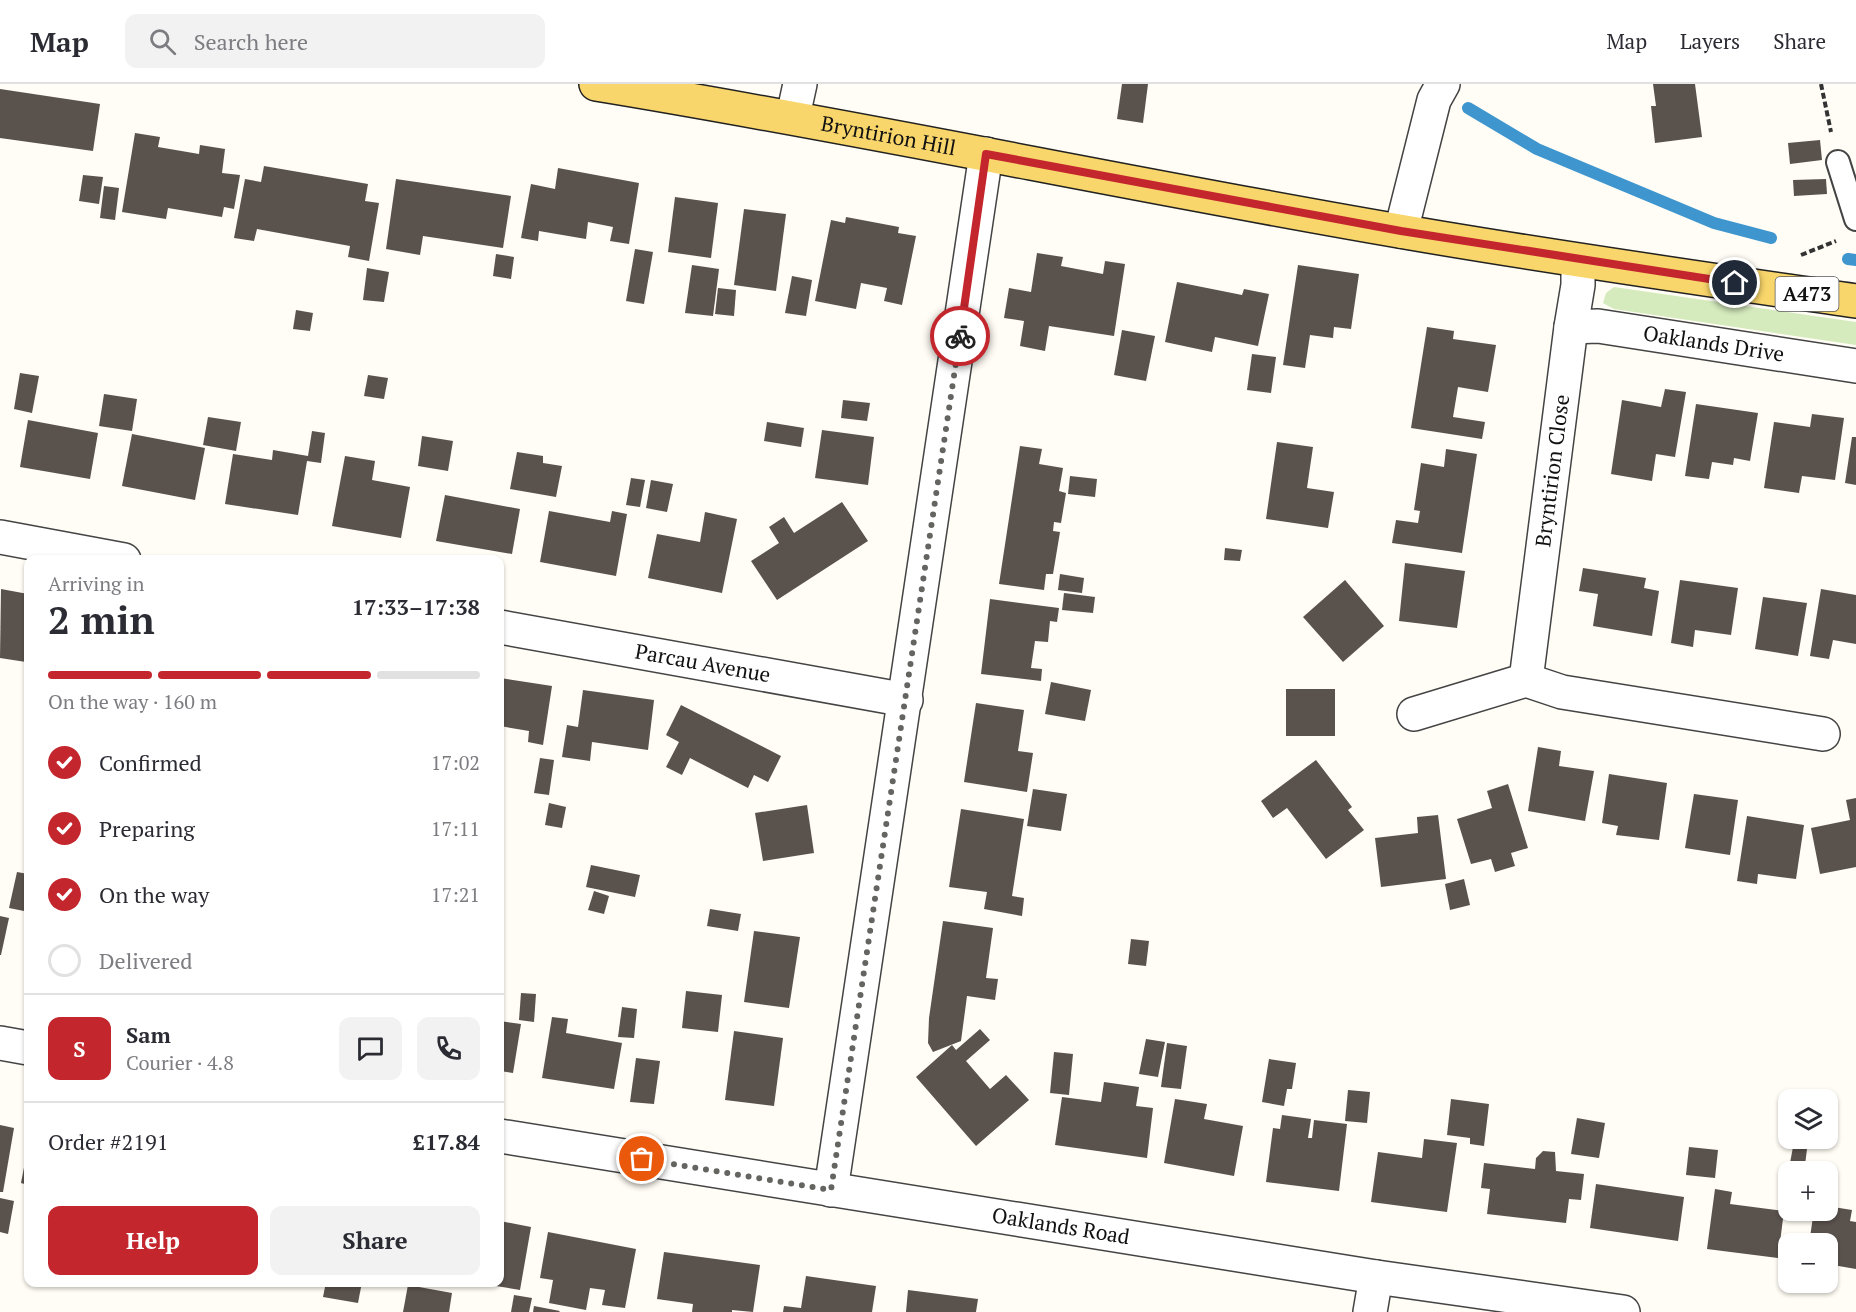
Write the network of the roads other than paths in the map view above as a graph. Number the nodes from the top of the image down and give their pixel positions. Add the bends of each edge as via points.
1 (596, 84) edge
2 (800, 84) edge
3 (1443, 84) edge
4 (793, 116) junction
5 (986, 154) junction
6 (1838, 162) road end
7 (1856, 219) edge
8 (1401, 231) junction
9 (1578, 261) junction
10 (1856, 301) edge
11 (1570, 327) junction
12 (1856, 366) edge
13 (0, 537) edge
14 (97, 555) edge
15 (504, 628) edge
16 (1526, 680) junction
17 (906, 700) junction
18 (1414, 714) dead end
19 (1823, 734) dead end
20 (0, 1042) edge
21 (24, 1047) edge
22 (504, 1137) edge
23 (831, 1190) junction
24 (1376, 1277) junction
25 (1370, 1312) edge
26 (1623, 1312) edge

1 - 4 main road, Bryntirion Hill / A473
2 - 4 street
3 - 8 street via 1434,100
4 - 5 main road, Bryntirion Hill / A473
5 - 8 main road, Bryntirion Hill / A473
5 - 17 street
6 - 7 lane
8 - 9 main road, Bryntirion Hill / A473
9 - 10 main road, Bryntirion Hill / A473
9 - 11 street, Bryntirion Close
11 - 12 street, Oaklands Drive via 1598,326
11 - 16 street, Bryntirion Close
13 - 14 street
15 - 17 street, Parcau Avenue
16 - 18 street
16 - 19 street via 1562,692
17 - 23 street
20 - 21 street
22 - 23 street, Oaklands Road
23 - 24 street, Oaklands Road
24 - 25 street
24 - 26 street, Oaklands Road

